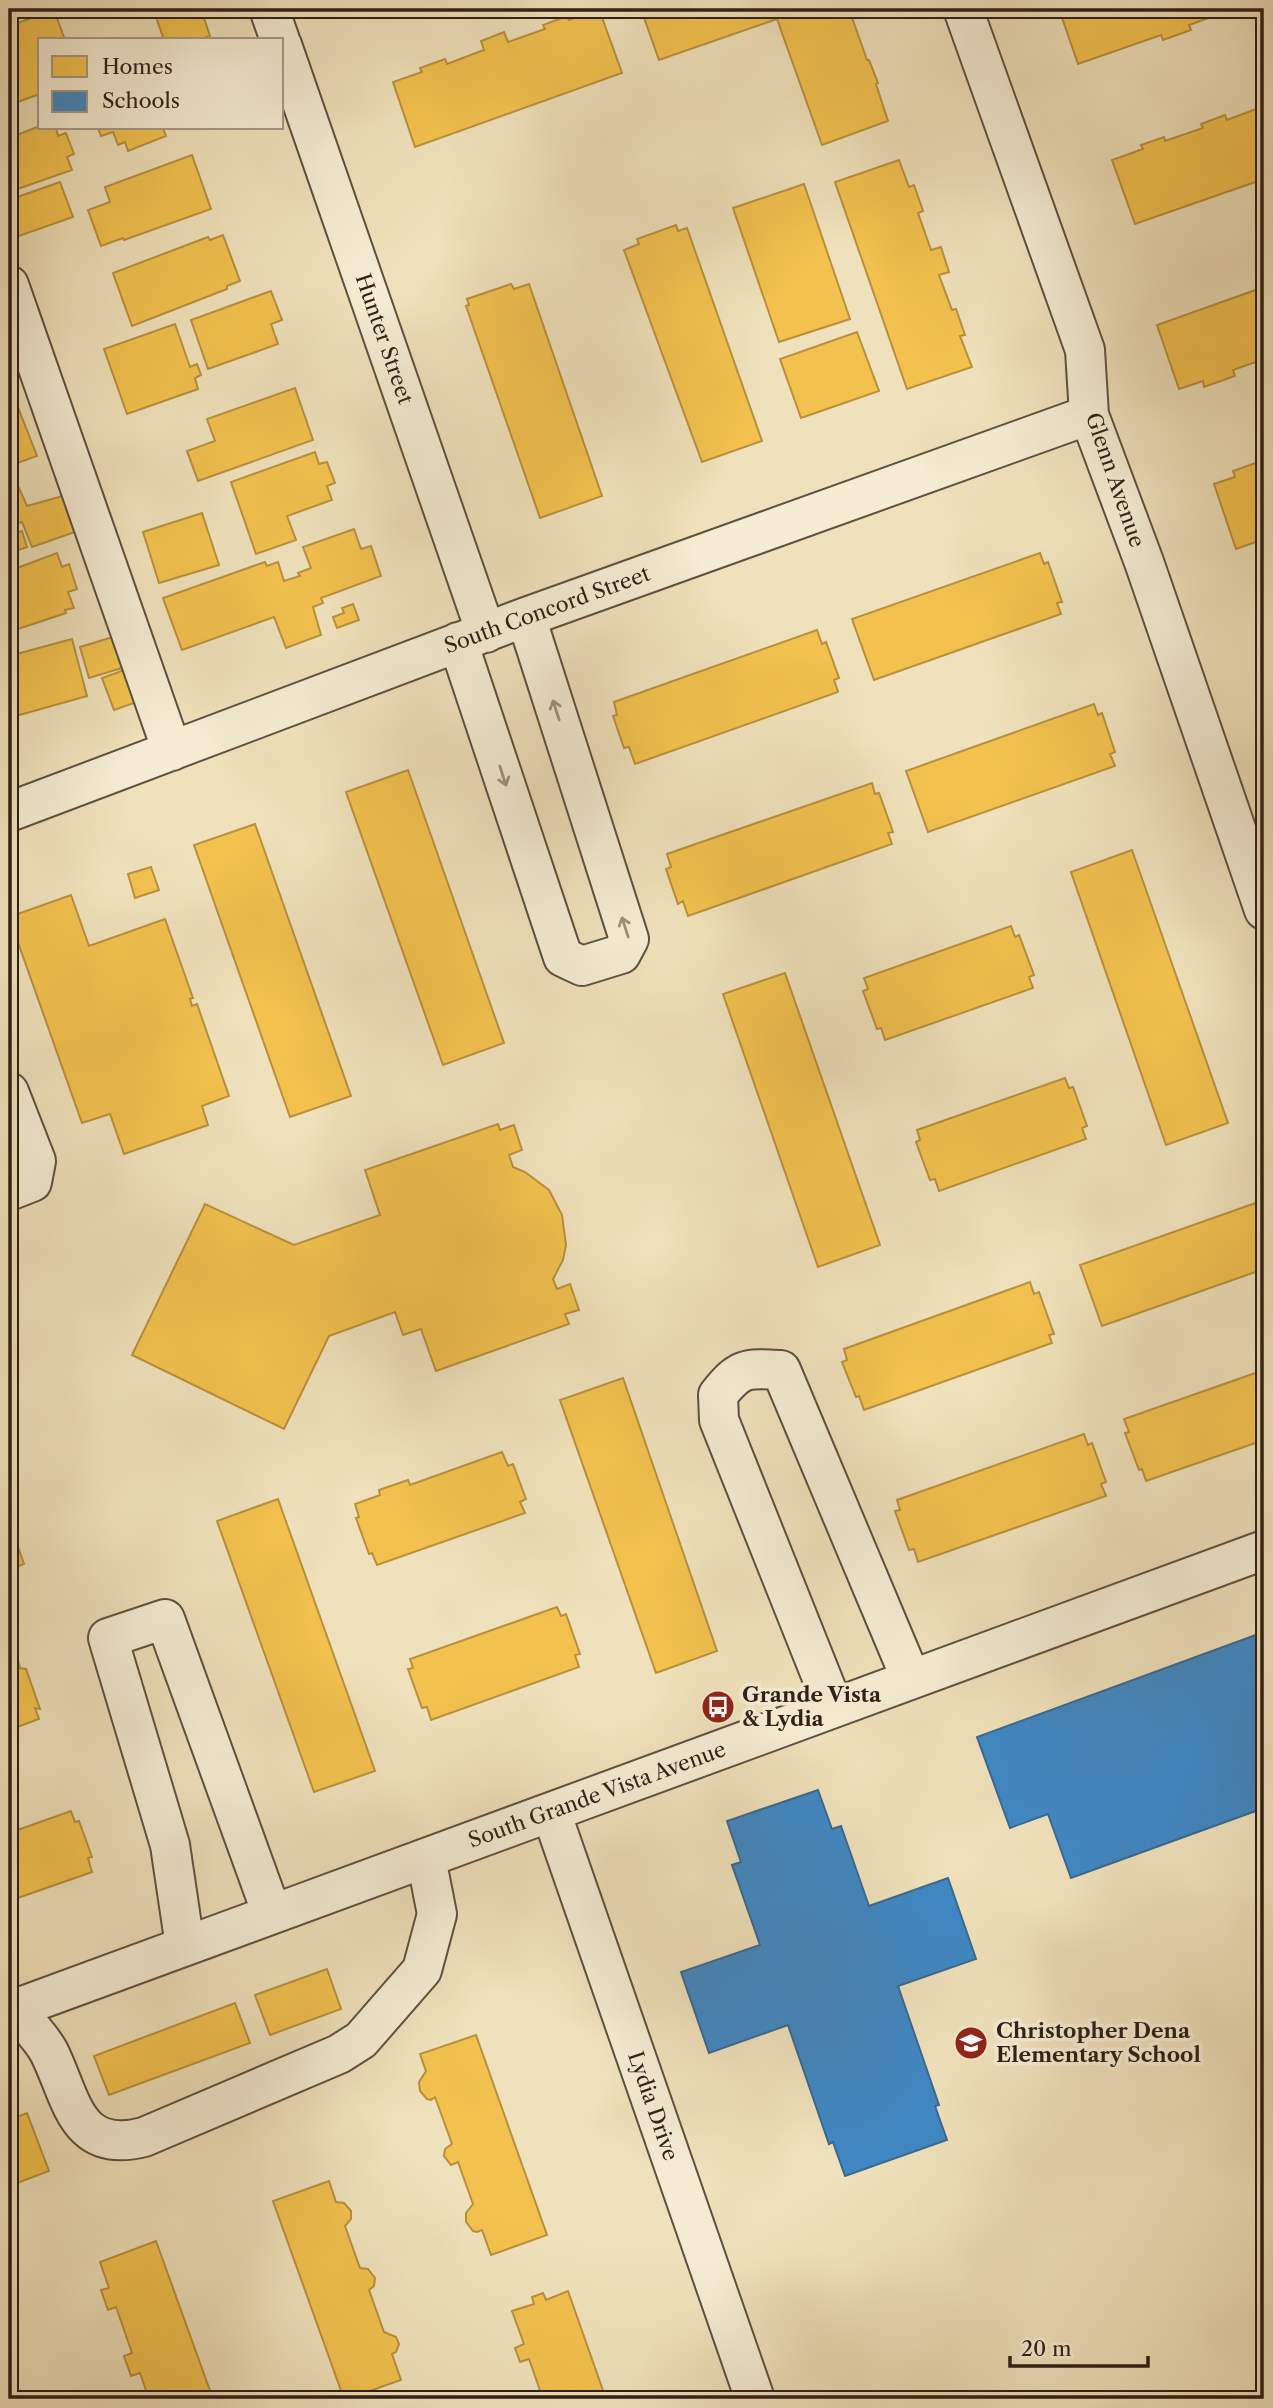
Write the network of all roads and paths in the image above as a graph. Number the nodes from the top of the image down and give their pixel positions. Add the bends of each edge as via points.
1 (269, 9) edge
2 (963, 9) edge
3 (279, 38) edge
4 (284, 52) edge
5 (9, 285) edge
6 (1089, 415) junction
7 (526, 617) junction
8 (472, 637) junction
9 (172, 751) junction
10 (9, 812) edge
11 (1264, 910) edge
12 (9, 1092) edge
13 (9, 1191) edge
14 (1264, 1549) edge
15 (911, 1679) junction
16 (834, 1708) junction
17 (551, 1812) junction
18 (426, 1858) junction
19 (272, 1914) junction
20 (185, 1946) junction
21 (12, 2010) edge
22 (755, 2399) edge

1 - 3 street, Hunter Street
2 - 6 street, Glenn Avenue via 1085,349
4 - 8 street, Hunter Street
5 - 9 street
6 - 7 street, South Concord Street
6 - 11 street, Glenn Avenue
7 - 8 street, South Concord Street
8 -> 7 street, Hunter Street via 563,957 582,966 621,954 629,939
8 - 9 street, South Concord Street
9 - 10 street, South Concord Street
12 - 13 street via 36,1161 32,1182
14 - 15 street, South Grande Vista Avenue
15 - 16 street, South Grande Vista Avenue
15 - 16 street via 781,1370 758,1368 735,1374 718,1395 719,1420
16 - 17 street, South Grande Vista Avenue
17 - 18 street, South Grande Vista Avenue
17 - 22 street, Lydia Drive
18 - 19 street, South Grande Vista Avenue
18 - 21 street via 438,1914 422,1970 361,2040 339,2054 144,2137 123,2142 94,2135 77,2118 47,2049
19 - 20 street, South Grande Vista Avenue
19 - 20 street via 165,1619 108,1638 170,1845
20 - 21 street, South Grande Vista Avenue

